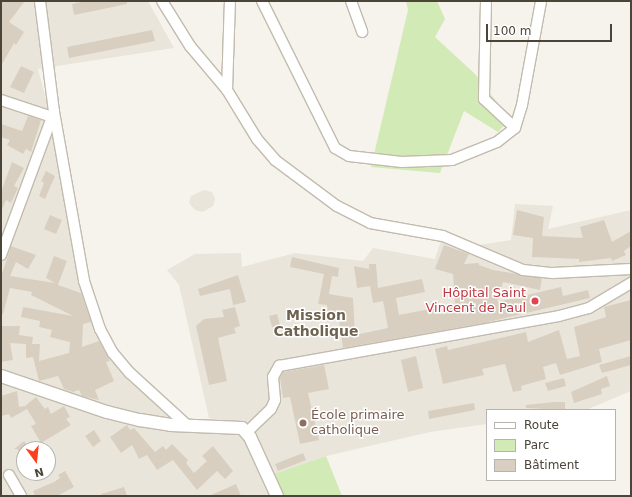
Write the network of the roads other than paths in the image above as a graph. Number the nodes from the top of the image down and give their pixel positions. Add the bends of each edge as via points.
1 (40, 1) edge
2 (162, 1) edge
3 (230, 1) edge
4 (262, 1) edge
5 (351, 1) edge
6 (486, 1) edge
7 (541, 1) edge
8 (362, 32) dead end
9 (228, 90) junction
10 (1, 100) edge
11 (53, 115) junction
12 (515, 128) junction
13 (1, 255) edge
14 (631, 269) edge
15 (631, 283) edge
16 (1, 376) edge
17 (188, 426) junction
18 (247, 432) junction
19 (9, 475) dead end
20 (21, 496) edge
21 (277, 496) edge

1 - 11 street
2 - 9 street via 190,46
3 - 9 street
4 - 12 street via 335,148 341,153 363,159 402,162 452,160 497,142
5 - 8 street
6 - 12 street via 484,99
7 - 12 street via 522,105
9 - 14 street via 257,139 275,160 337,206 370,223 443,236 523,270 553,273
10 - 11 street
11 - 13 street
11 - 17 street via 84,281 100,329 113,353 130,374
15 - 18 street via 589,308 559,316 278,366 273,377 275,400 271,409
16 - 17 street via 107,412 140,420
17 - 18 street via 239,427
18 - 21 street
19 - 20 street

